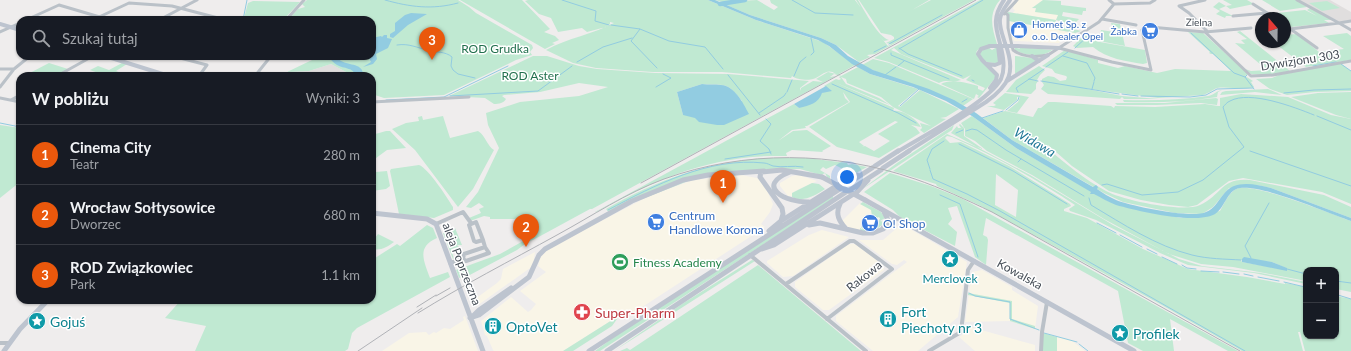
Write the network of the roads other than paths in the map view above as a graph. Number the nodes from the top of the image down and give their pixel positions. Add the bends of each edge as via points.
1 (124, 0) edge
2 (197, 0) edge
3 (304, 0) edge
4 (1004, 0) edge
5 (1010, 0) edge
6 (1017, 0) edge
7 (1109, 0) edge
8 (1155, 0) edge
9 (1189, 0) edge
10 (1205, 0) edge
11 (1298, 0) edge
12 (1194, 2) junction
13 (129, 3) junction
14 (1114, 4) junction
15 (1253, 4) dead end
16 (181, 8) junction
17 (1265, 12) edge
18 (1005, 13) junction
19 (1255, 14) edge
20 (35, 16) edge
21 (96, 16) edge
22 (101, 16) edge
23 (166, 16) edge
24 (211, 16) edge
25 (290, 16) edge
26 (1233, 16) dead end
27 (999, 19) junction
28 (1102, 19) junction
29 (1351, 21) edge
30 (1339, 23) junction
31 (0, 24) edge
32 (16, 25) edge
33 (1136, 25) dead end
34 (11, 27) junction
35 (1251, 28) dead end
36 (16, 29) edge
37 (1291, 29) edge
38 (1291, 30) edge
39 (1351, 30) edge
40 (1206, 31) junction
41 (0, 32) edge
42 (998, 39) junction
43 (1317, 48) dead end
44 (1058, 49) junction
45 (1048, 55) junction
46 (1032, 56) junction
47 (25, 60) edge
48 (86, 60) edge
49 (118, 60) edge
50 (188, 60) edge
51 (268, 60) edge
52 (1039, 61) junction
53 (1351, 61) edge
54 (984, 62) junction
55 (0, 69) edge
56 (14, 69) junction
57 (64, 72) edge
58 (156, 72) edge
59 (202, 72) edge
60 (258, 72) edge
61 (1007, 81) junction
62 (0, 86) edge
63 (16, 97) edge
64 (469, 97) dead end
65 (0, 98) edge
66 (981, 99) junction
67 (11, 100) junction
68 (16, 101) edge
69 (376, 102) edge
70 (771, 170) junction
71 (764, 171) junction
72 (796, 171) junction
73 (739, 173) junction
74 (870, 177) junction
75 (762, 179) junction
76 (776, 179) junction
77 (840, 186) junction
78 (813, 201) junction
79 (842, 202) junction
80 (882, 210) junction
81 (376, 213) edge
82 (894, 217) junction
83 (781, 221) junction
84 (470, 223) junction
85 (891, 223) junction
86 (905, 223) junction
87 (436, 224) junction
88 (805, 226) junction
89 (882, 228) junction
90 (848, 230) junction
91 (761, 239) junction
92 (483, 240) junction
93 (485, 247) junction
94 (757, 251) junction
95 (750, 255) junction
96 (463, 259) junction
97 (974, 261) junction
98 (450, 262) junction
99 (786, 284) junction
100 (1047, 302) junction
101 (44, 304) edge
102 (466, 306) junction
103 (479, 313) junction
104 (470, 318) junction
105 (826, 319) junction
106 (474, 327) junction
107 (0, 343) edge
108 (9, 343) junction
109 (4, 351) edge
110 (483, 351) edge
111 (589, 351) edge
112 (607, 351) edge
113 (866, 351) edge
114 (929, 351) edge
115 (1042, 351) edge
116 (1134, 351) edge

1 - 13 street
2 - 16 street
3 - 25 street
4 - 42 main road via 994,16
5 - 27 main road
6 - 18 street
7 - 14 street
8 - 14 street via 1150,3
9 - 12 street
10 - 12 street
11 - 30 street via 1307,8
12 - 40 street via 1179,6
13 - 16 street
13 - 22 street
14 - 28 street
15 - 17 street
16 - 23 street
16 - 24 street
18 - 27 street
18 - 46 street via 1008,15 1013,50
19 - 26 street
20 - 21 street via 59,5
27 - 61 main road via 1011,63
28 - 33 street
28 - 44 street
29 - 30 street
30 - 37 street
30 - 39 street
31 - 34 main road
32 - 34 street
34 - 36 main road
34 - 41 street
35 - 40 street, Zielna
38 - 43 street
40 - 44 street, Zielna via 1147,27 1142,30 1151,70
40 - 53 street, Dywizjonu 303 via 1251,76 1274,75
42 - 54 main road via 1000,63 992,65
42 - 66 main road via 1004,58 1003,73 998,84
44 - 45 street
44 - 54 main road, bridge via 1051,46 990,46 979,51 979,56
45 - 46 street
45 - 52 main road
46 - 52 main road
47 - 56 street
48 - 57 street
49 - 58 main road
50 - 59 street via 207,65
51 - 60 street
52 - 61 main road
54 - 66 main road via 997,77
55 - 56 street
56 - 62 street
61 - 74 main road via 999,92 986,102
63 - 67 street
64 - 69 street
65 - 67 street
66 - 77 main road
67 - 68 street
70 - 71 main road
70 - 72 main road, Kowalska
70 - 76 main road via 776,174
71 - 73 main road
71 - 75 main road via 760,174
72 - 76 main road via 783,174
72 - 80 main road, Kowalska, bridge via 822,177
73 - 75 main road via 754,174
73 - 103 main road via 683,180 632,201 543,250 533,272
74 - 79 main road via 863,187
74 - 94 main road
75 - 76 main road via 771,182
75 - 83 main road via 783,211
76 - 78 main road via 775,190 784,199 798,203
77 - 78 main road
77 - 91 main road
78 - 83 main road
79 - 88 main road
79 - 90 main road via 837,210 837,216
80 - 82 main road, Kowalska
80 - 89 main road via 888,220
81 - 87 main road, aleja Poprzeczna via 427,219
82 - 85 main road
82 - 86 main road, Kowalska
83 - 91 main road
84 - 87 street via 463,212
84 - 92 street via 476,222
84 - 92 street via 468,225 474,240
85 - 86 main road
85 - 89 main road
86 - 97 main road, Kowalska
87 - 98 main road, aleja Poprzeczna
88 - 90 main road via 821,223
88 - 94 main road via 774,246
89 - 90 main road via 866,234
91 - 111 main road
92 - 93 street
93 - 96 street via 464,254
93 - 96 street via 489,253 466,261
94 - 95 main road
95 - 99 street
95 - 112 main road
96 - 98 street
97 - 100 main road, Kowalska
97 - 114 street via 968,270 961,332
98 - 102 main road, aleja Poprzeczna
99 - 105 street
99 - 105 street, Rakowa via 850,240 892,269
100 - 115 street
100 - 116 main road, Kowalska
101 - 108 main road
102 - 103 main road
102 - 104 main road, aleja Poprzeczna
103 - 104 main road
103 - 106 main road
104 - 106 main road, aleja Poprzeczna
105 - 113 street
106 - 110 main road, aleja Poprzeczna
107 - 108 street
108 - 109 main road

